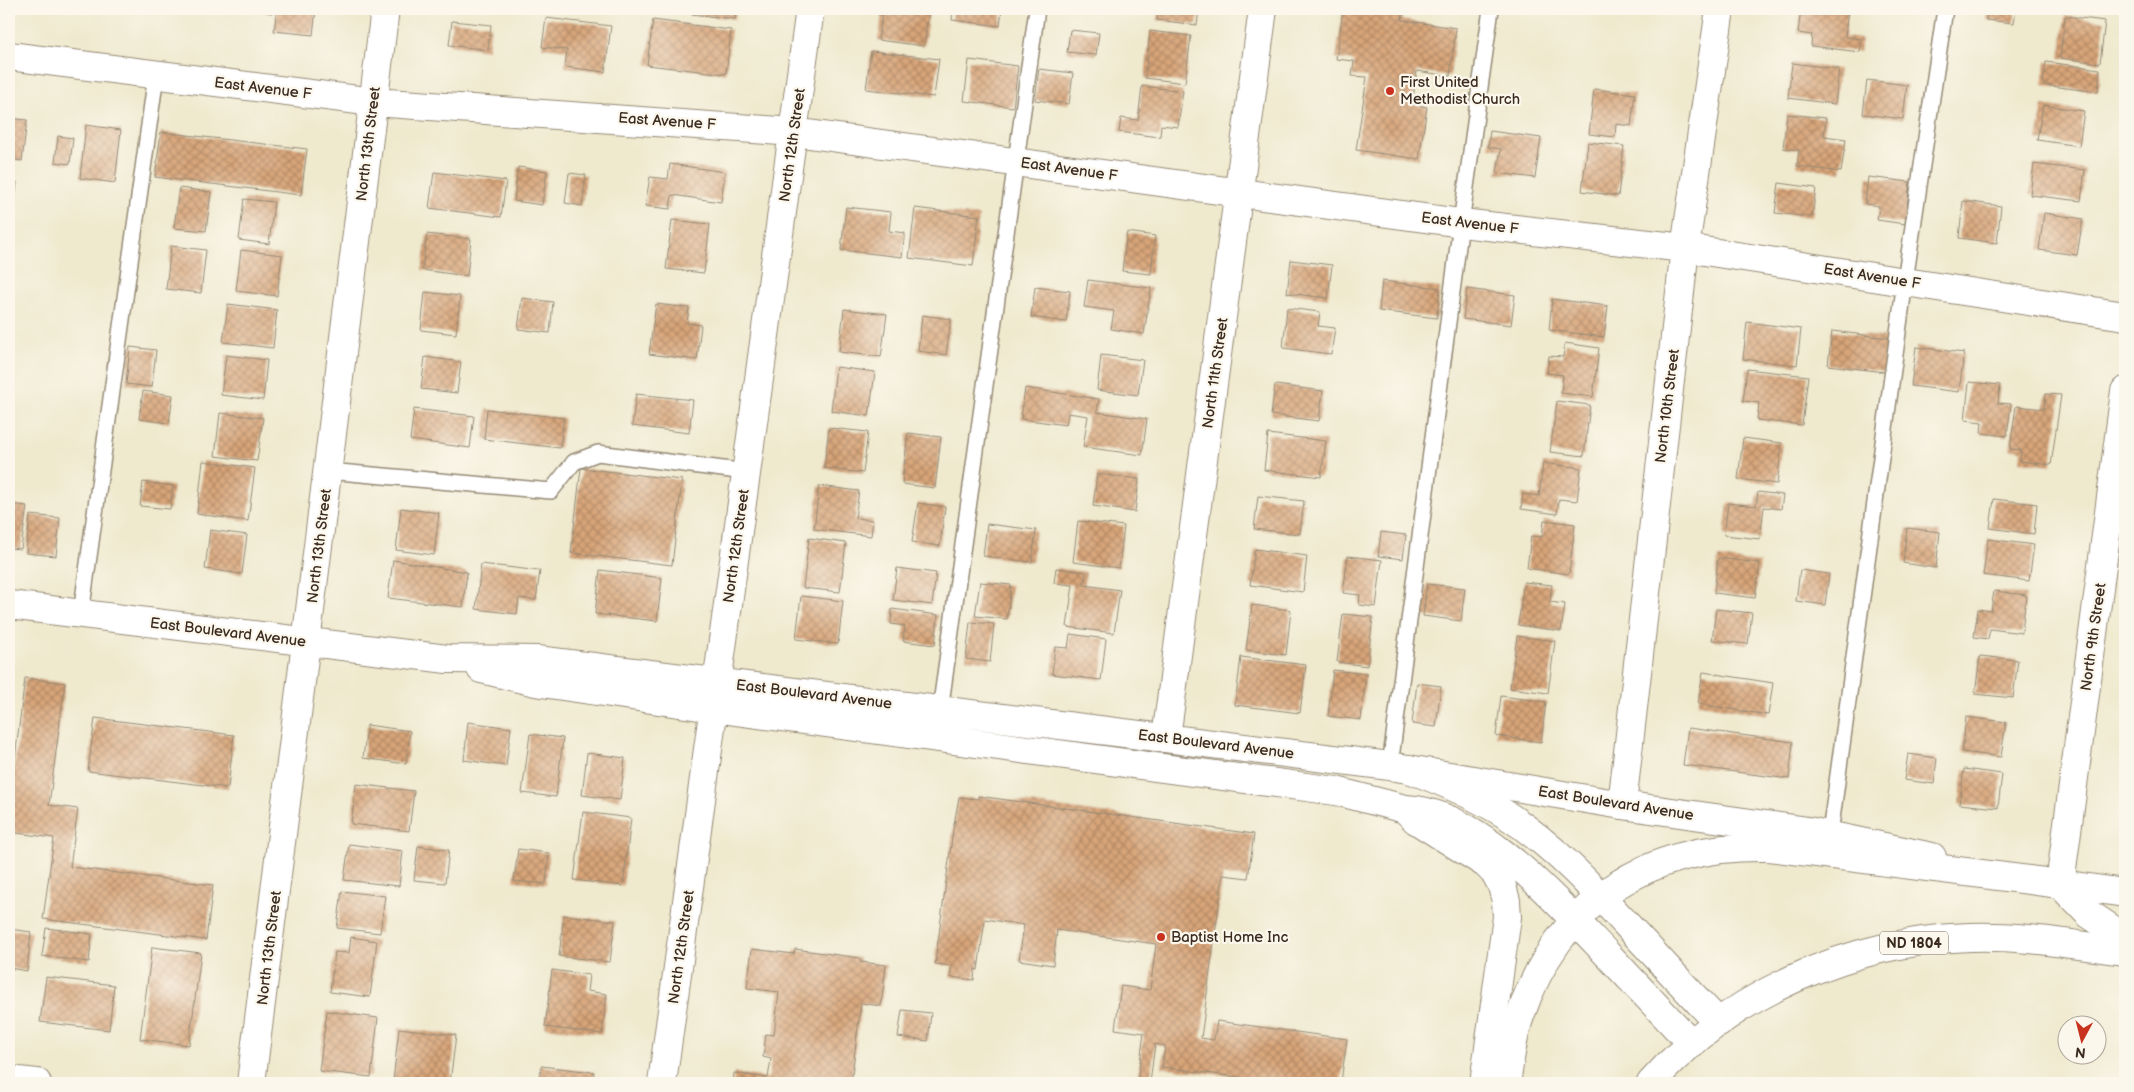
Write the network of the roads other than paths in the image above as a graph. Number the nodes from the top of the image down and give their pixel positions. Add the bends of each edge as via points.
1 (385, 9) edge
2 (810, 9) edge
3 (1037, 9) edge
4 (1263, 9) edge
5 (1491, 9) edge
6 (1720, 9) edge
7 (1945, 9) edge
8 (9, 56) edge
9 (156, 75) junction
10 (374, 102) junction
11 (794, 132) junction
12 (1016, 162) junction
13 (1239, 192) junction
14 (1461, 223) junction
15 (1686, 248) junction
16 (1905, 282) junction
17 (2125, 316) edge
18 (2125, 391) edge
19 (328, 472) junction
20 (746, 472) junction
21 (9, 605) edge
22 (81, 614) junction
23 (308, 642) junction
24 (715, 695) junction
25 (940, 711) junction
26 (1166, 738) junction
27 (1399, 768) junction
28 (1622, 805) junction
29 (1406, 809) junction
30 (1829, 844) junction
31 (2060, 884) junction
32 (2125, 893) edge
33 (1601, 897) junction
34 (1575, 920) junction
35 (2125, 938) edge
36 (2125, 951) edge
37 (1719, 1023) junction
38 (1692, 1044) junction
39 (251, 1083) edge
40 (662, 1083) edge
41 (1484, 1083) edge
42 (1506, 1083) edge
43 (1651, 1083) edge

1 - 10 street, North 13th Street
2 - 11 street, North 12th Street
3 - 12 lane
4 - 13 street, North 11th Street
5 - 14 lane
6 - 15 street, North 10th Street
7 - 16 lane
8 - 9 street, East Avenue F
9 - 10 street, East Avenue F
9 - 22 lane
10 - 11 street, East Avenue F
10 - 19 street, North 13th Street
11 - 12 street, East Avenue F
11 - 20 street, North 12th Street
12 - 13 street, East Avenue F
12 - 25 lane
13 - 14 street, East Avenue F
13 - 26 street, North 11th Street
14 - 15 street, East Avenue F
14 - 27 lane
15 - 16 street, East Avenue F
15 - 28 street, North 10th Street
16 - 17 street, East Avenue F
16 - 30 lane
18 - 31 street, North 9th Street
19 - 20 lane via 551,491 574,462 598,454
19 - 23 street, North 13th Street
20 - 24 street, North 12th Street
21 - 22 street, East Boulevard Avenue
22 - 23 street, East Boulevard Avenue
23 - 24 street, East Boulevard Avenue via 447,659 537,660
23 - 39 street, North 13th Street
24 - 25 street, East Boulevard Avenue
24 - 29 street, East Boulevard Avenue via 1336,791
24 - 40 street, North 12th Street
25 - 26 street, East Boulevard Avenue
26 - 27 street, East Boulevard Avenue
27 - 28 street, East Boulevard Avenue
27 - 33 street via 1462,790 1506,815 1553,850
28 - 30 street, East Boulevard Avenue
29 - 34 street via 1435,814 1493,846 1530,876
29 - 41 street, East Boulevard Avenue via 1416,820 1486,864 1496,874 1506,900 1505,934
30 - 31 street, East Boulevard Avenue via 1978,874
30 - 33 street, East Boulevard Avenue via 1792,849 1746,846 1700,850 1653,865
31 - 32 street, East Boulevard Avenue
31 - 35 street via 2089,914
33 - 34 street, East Boulevard Avenue
33 - 37 street
34 - 38 street
34 - 42 street, East Boulevard Avenue via 1548,955 1528,996 1515,1034
36 - 37 street, ND 1804 via 2005,937 1915,942 1855,956 1804,973 1753,1000
37 - 38 street, ND 1804
38 - 43 street, ND 1804

